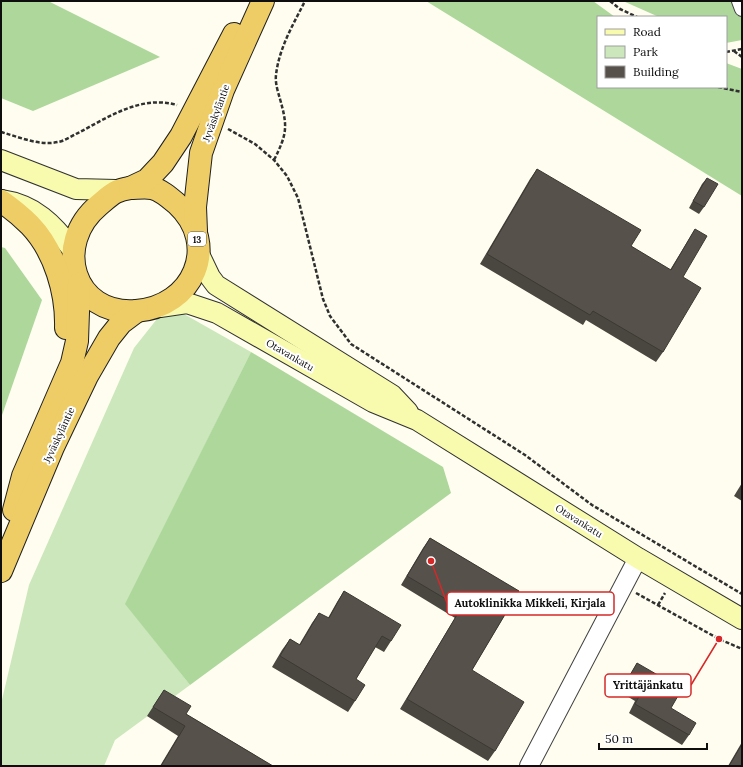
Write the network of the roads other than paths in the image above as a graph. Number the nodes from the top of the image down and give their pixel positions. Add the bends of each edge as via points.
1 (251, 1) edge
2 (263, 1) edge
3 (739, 1) edge
4 (742, 9) edge
5 (1, 160) edge
6 (123, 189) junction
7 (1, 200) edge
8 (197, 242) junction
9 (73, 250) junction
10 (79, 283) junction
11 (160, 307) junction
12 (137, 312) junction
13 (62, 384) junction
14 (417, 420) junction
15 (638, 558) junction
16 (1, 559) edge
17 (1, 571) edge
18 (742, 619) edge
19 (529, 766) edge

1 - 6 highway, Jyväskyläntie / 13 via 181,136 163,163 147,180
2 - 8 highway, Jyväskyläntie / 13 via 223,90 201,153 195,207
3 - 4 street
5 - 6 main road via 76,189
6 - 8 highway, 13 via 153,188 169,196 185,211
6 - 9 highway, 13 via 91,212 80,228
7 - 9 main road via 17,202 46,219
7 - 13 highway via 31,226 43,242 62,285 66,311 66,336 61,364
8 - 11 highway, 13 via 195,272 188,285 178,296
8 - 14 main road, Otavankatu via 210,277 216,285 392,395
9 - 10 highway, 13 via 74,267
10 - 12 highway, 13 via 105,307
10 - 13 highway, Jyväskyläntie / 13 via 78,341 72,363
11 - 12 highway, 13
11 - 14 main road, Otavankatu via 187,303 217,313 372,402
12 - 17 highway, Jyväskyläntie / 13 via 121,323 109,338 87,376 53,447
13 - 16 highway, Jyväskyläntie / 13 via 24,476
14 - 15 main road, Otavankatu
15 - 18 main road, Otavankatu
15 - 19 street

